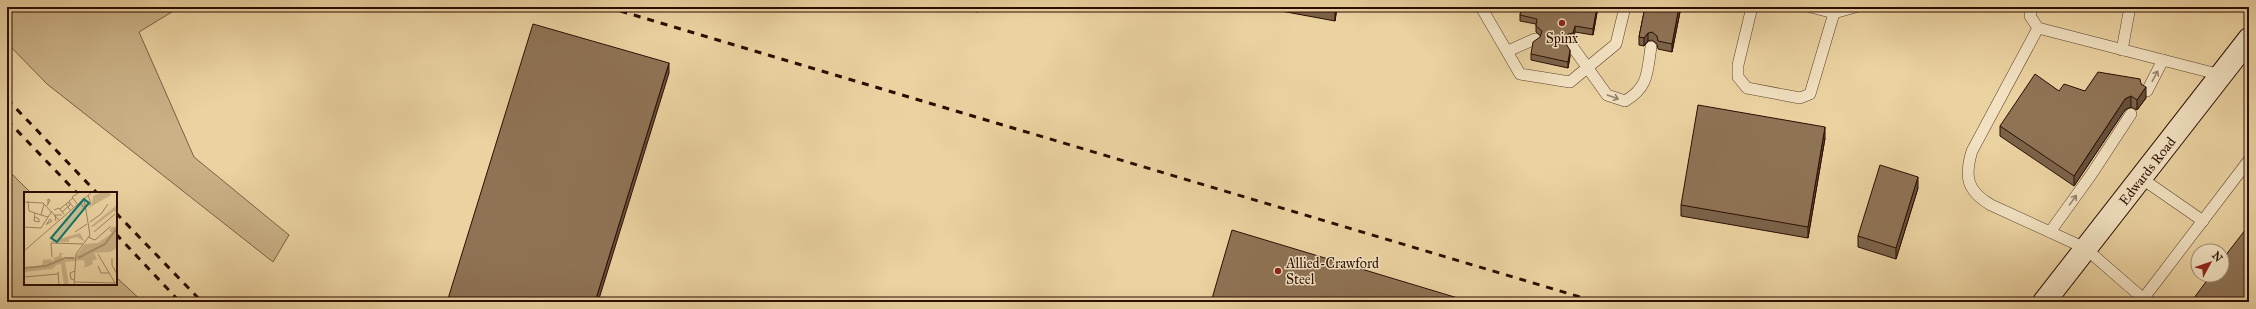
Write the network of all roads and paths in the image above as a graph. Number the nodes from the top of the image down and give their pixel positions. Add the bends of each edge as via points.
1 (1481, 7) edge
2 (1625, 7) edge
3 (1752, 7) edge
4 (1811, 7) edge
5 (1855, 7) edge
6 (2032, 7) edge
7 (2130, 7) edge
8 (1832, 10) edge
9 (2038, 28) junction
10 (1535, 39) edge
11 (2249, 39) edge
12 (1572, 46) dead end
13 (1651, 47) dead end
14 (2122, 50) junction
15 (1508, 51) junction
16 (2163, 60) junction
17 (1587, 69) junction
18 (2221, 75) junction
19 (2147, 91) dead end
20 (2131, 114) dead end
21 (2249, 160) edge
22 (2141, 178) junction
23 (2203, 221) junction
24 (2050, 232) junction
25 (2086, 248) junction
26 (2145, 300) edge
27 (2044, 302) edge

1 - 15 lane
2 - 17 lane via 1616,44
3 - 8 lane via 1738,65 1738,77 1747,88 1800,98 1810,94
4 - 8 lane
5 - 8 lane
6 - 9 lane via 2030,16
7 - 14 lane
9 - 14 lane
9 - 24 lane via 1972,151 1967,167 1970,185 1978,197
10 - 15 lane
11 - 18 main road, Edwards Road
12 - 17 lane
17 -> 13 lane via 1607,96 1625,101 1637,94 1645,82
14 - 16 lane
15 - 17 lane via 1520,74 1570,82
16 - 18 lane
19 -> 16 lane
18 - 22 main road, Edwards Road
24 -> 20 lane via 2091,176
21 - 23 lane
22 - 23 lane
22 - 25 main road, Edwards Road
23 - 26 lane
24 - 25 lane
25 - 26 lane
25 - 27 main road, Edwards Road

